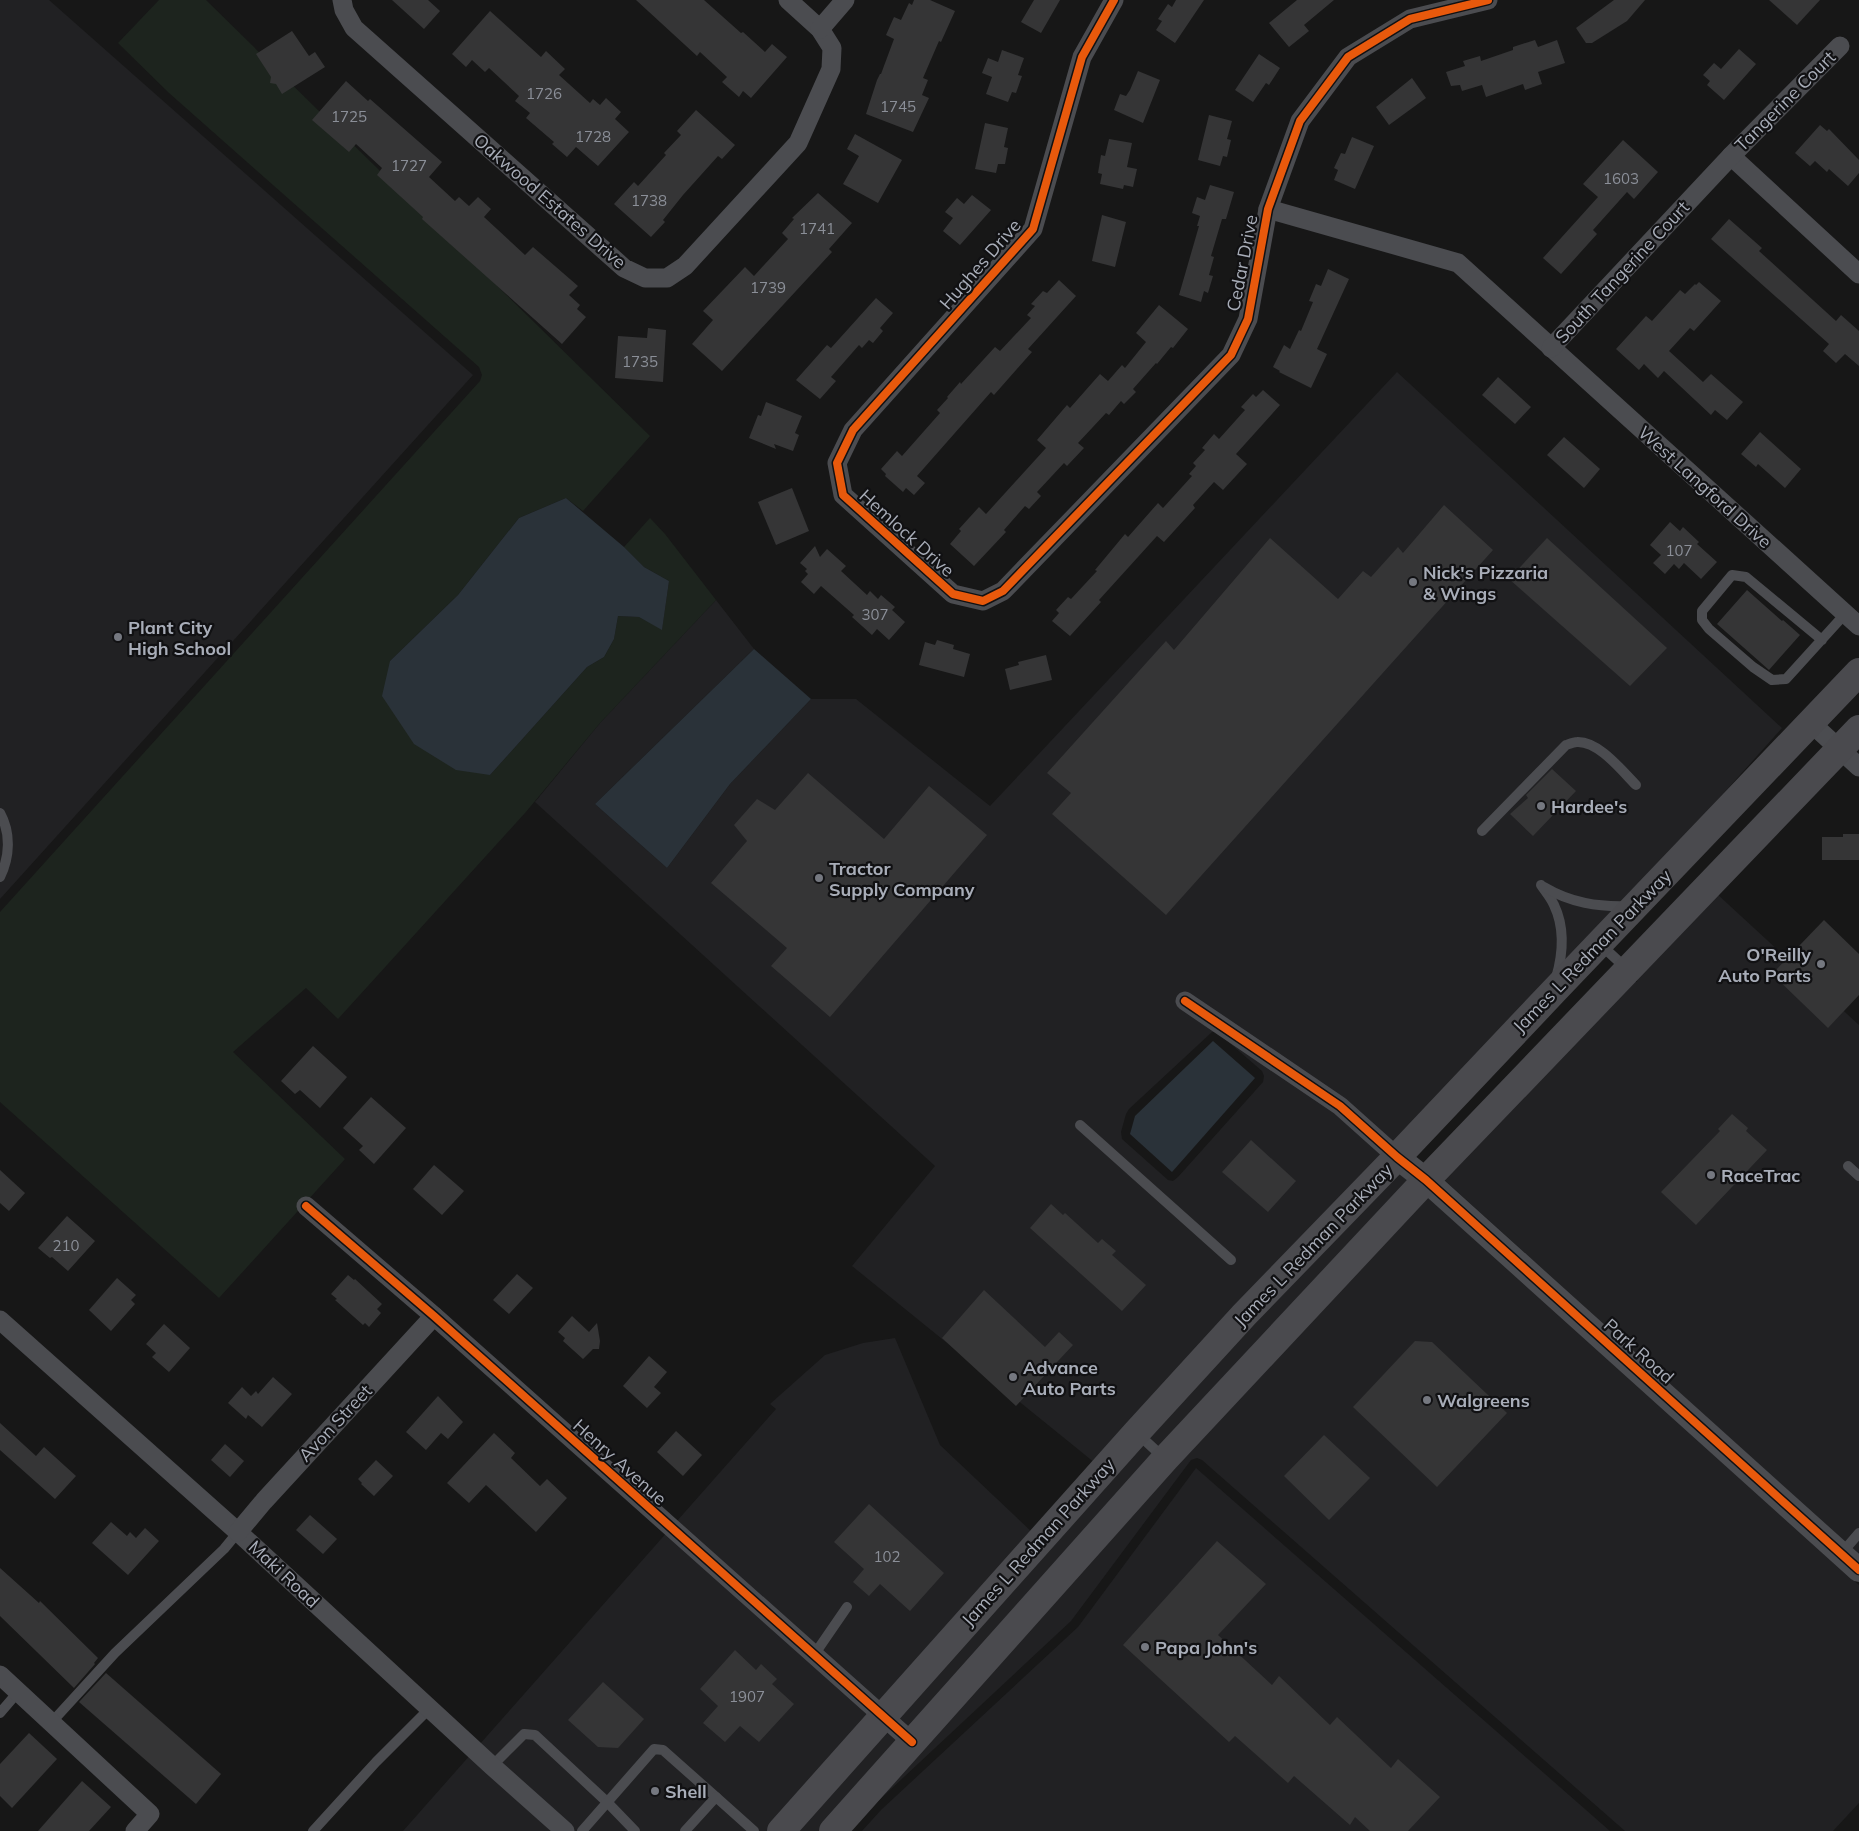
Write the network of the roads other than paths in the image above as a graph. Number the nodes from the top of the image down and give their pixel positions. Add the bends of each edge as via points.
1 (342, 0) edge
2 (788, 0) edge
3 (845, 0) edge
4 (1114, 0) edge
5 (1488, 0) edge
6 (820, 29) junction
7 (1840, 46) dead end
8 (1731, 156) junction
9 (1268, 209) junction
10 (1859, 274) edge
11 (1551, 348) junction
12 (837, 463) joint
13 (983, 601) joint
14 (1852, 620) edge
15 (1822, 640) junction
16 (1859, 672) edge
17 (1810, 722) junction
18 (1859, 729) edge
19 (1849, 758) edge
20 (1773, 762) junction
21 (1636, 785) dead end
22 (1733, 804) junction
23 (0, 813) edge
24 (1482, 831) dead end
25 (0, 876) edge
26 (1706, 890) junction
27 (1635, 906) junction
28 (1596, 947) junction
29 (1628, 970) junction
30 (1553, 992) junction
31 (1185, 1001) dead end
32 (1080, 1125) dead end
33 (1397, 1157) junction
34 (1848, 1166) dead end
35 (1859, 1176) edge
36 (1426, 1180) junction
37 (306, 1206) dead end
38 (1231, 1260) dead end
39 (434, 1316) junction
40 (0, 1320) edge
41 (1136, 1432) junction
42 (1165, 1459) junction
43 (238, 1532) junction
44 (1859, 1534) edge
45 (1841, 1554) junction
46 (1859, 1570) edge
47 (847, 1607) dead end
48 (814, 1655) junction
49 (0, 1675) edge
50 (18, 1692) junction
51 (429, 1709) junction
52 (0, 1713) edge
53 (883, 1716) junction
54 (51, 1723) junction
55 (912, 1742) junction
56 (492, 1766) junction
57 (716, 1797) junction
58 (607, 1802) junction
59 (135, 1831) edge
60 (313, 1831) edge
61 (565, 1831) edge
62 (582, 1831) edge
63 (635, 1831) edge
64 (686, 1831) edge
65 (754, 1831) edge
66 (781, 1831) edge
67 (833, 1831) edge

1 - 6 street, Oakwood Estates Drive via 354,28 624,268 644,278 667,278 685,266 798,143 831,69 832,48
2 - 6 street, Oakwood Estates Drive
3 - 6 street
4 - 12 street, Hughes Drive via 1082,57 1033,229 853,430
5 - 9 street, Cedar Drive via 1410,19 1348,57 1300,121
7 - 8 street, Tangerine Court
8 - 10 street
8 - 11 street, South Tangerine Court
9 - 11 street, South Tangerine Court via 1458,263
9 - 13 street, Cedar Drive via 1248,319 1231,355 1003,591
11 - 14 street, West Langford Drive
12 - 13 street, Hemlock Drive via 842,495 953,594
14 - 15 lane
15 - 15 lane via 1746,577 1732,575 1702,611 1702,620 1710,629 1772,680 1786,679
16 - 17 main road, James L Redman Parkway
17 - 19 street
17 - 20 main road, James L Redman Parkway
18 - 19 main road, James L Redman Parkway
19 - 26 main road, James L Redman Parkway
20 - 22 main road, James L Redman Parkway
20 - 26 main road via 1776,780 1771,796 1736,834
21 - 24 lane via 1603,752 1578,742 1566,745
22 - 27 main road, James L Redman Parkway
22 - 29 main road via 1688,875 1640,924
23 - 25 lane via 6,824 8,851
26 - 29 main road, James L Redman Parkway
27 - 28 main road, James L Redman Parkway
27 - 30 lane via 1606,907 1580,903 1541,885 1554,904 1561,928 1562,957
28 - 29 lane
28 - 30 main road, James L Redman Parkway
28 - 36 main road via 1580,986 1452,1121 1434,1150
29 - 36 main road, James L Redman Parkway
30 - 33 main road, James L Redman Parkway
31 - 33 street via 1340,1106
32 - 38 lane
33 - 36 street, Park Road
33 - 41 main road, James L Redman Parkway
34 - 35 lane
36 - 42 main road, James L Redman Parkway
36 - 45 street, Park Road
37 - 39 street, Henry Avenue
39 - 43 street, Avon Street
39 - 48 street, Henry Avenue
40 - 43 street, Maki Road
41 - 42 lane
41 - 53 main road, James L Redman Parkway
42 - 55 main road, James L Redman Parkway
43 - 51 street, Maki Road
43 - 54 lane via 115,1653
44 - 45 lane
45 - 46 street, Park Road
47 - 48 lane
48 - 53 street, Henry Avenue
49 - 50 street
50 - 52 lane
50 - 54 street
51 - 56 street, Maki Road
51 - 60 lane
53 - 55 street, Henry Avenue
53 - 66 main road, James L Redman Parkway
54 - 59 street via 150,1814
55 - 67 main road, James L Redman Parkway
56 - 58 lane via 524,1734 535,1735
56 - 61 street, Maki Road
57 - 58 lane via 663,1750 654,1749
57 - 64 lane
57 - 65 lane
58 - 62 lane
58 - 63 lane

